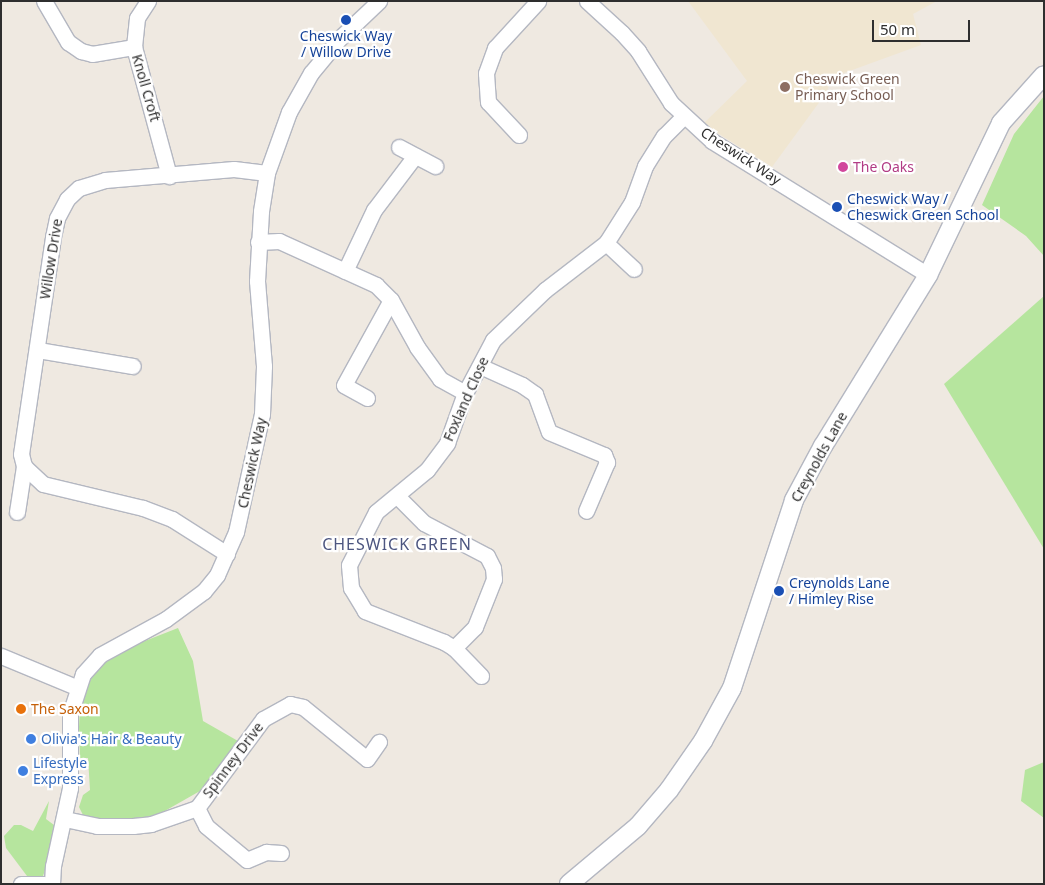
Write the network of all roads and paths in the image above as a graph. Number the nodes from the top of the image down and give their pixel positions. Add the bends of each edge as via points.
1 (44, 1) edge
2 (148, 1) edge
3 (379, 1) edge
4 (538, 1) edge
5 (587, 1) edge
6 (134, 47) junction
7 (1044, 75) edge
8 (683, 117) junction
9 (519, 134) dead end
10 (399, 148) dead end
11 (415, 156) junction
12 (435, 166) dead end
13 (267, 173) junction
14 (169, 176) junction
15 (258, 242) junction
16 (606, 243) junction
17 (634, 269) dead end
18 (345, 271) junction
19 (928, 275) junction
20 (391, 300) junction
21 (38, 350) junction
22 (133, 366) dead end
23 (480, 366) junction
24 (465, 393) junction
25 (367, 398) dead end
26 (24, 466) junction
27 (397, 496) junction
28 (586, 511) dead end
29 (17, 512) dead end
30 (227, 554) junction
31 (454, 648) junction
32 (1, 656) edge
33 (481, 676) dead end
34 (76, 687) junction
35 (379, 742) dead end
36 (197, 808) junction
37 (64, 819) junction
38 (281, 853) dead end
39 (22, 884) edge
40 (44, 884) edge
41 (52, 884) edge
42 (570, 884) edge

1 - 6 street via 68,42 81,51 92,54
2 - 6 street, Knoll Croft via 137,18
3 - 13 street, Cheswick Way via 340,38 311,73 289,112
4 - 9 street via 495,48 486,73 488,102
5 - 8 street, Cheswick Way via 638,51
6 - 14 street, Knoll Croft
7 - 19 street, Creynolds Lane via 1001,124
8 - 16 street, Foxland Close via 664,136 645,166 632,202
8 - 19 street, Cheswick Way via 712,141
10 - 11 street
11 - 12 street
11 - 18 street via 374,210
13 - 14 street, Willow Drive via 234,169
13 - 15 street, Cheswick Way
14 - 21 street, Willow Drive via 92,182 79,188 63,203 53,237
15 - 18 street via 279,241
15 - 30 street, Cheswick Way via 256,281 264,366 262,414 249,485
16 - 17 street
16 - 23 street, Foxland Close via 516,316 493,340
18 - 20 street via 376,285
19 - 42 street, Creynolds Lane via 823,446 794,500 732,688 704,741 638,826
20 - 24 street via 417,347 440,379
20 - 25 street via 344,385
21 - 22 street
21 - 26 street, Willow Drive via 21,454
23 - 24 street, Foxland Close
23 - 28 street via 534,394 549,432 604,455 607,462
24 - 27 street, Foxland Close via 447,443 427,470
26 - 29 street, Willow Drive
26 - 30 street via 43,484 144,508 172,519
27 - 31 street via 424,524 487,556 493,568 494,578 475,627
27 - 31 street, Foxland Close via 376,512 359,543 349,565 351,588 365,611 429,634
30 - 34 street, Cheswick Way via 217,575 204,591 166,619 100,655
31 - 33 street, Foxland Close
32 - 34 street
34 - 37 street, Cheswick Way via 70,714 71,774
35 - 36 street, Spinney Drive via 367,758 303,707 290,704 263,720
36 - 37 street, Spinney Drive via 151,824 133,826 97,826
36 - 38 street via 206,826 247,860 266,852
37 - 41 street, Cheswick Way via 52,866
39 - 40 street

